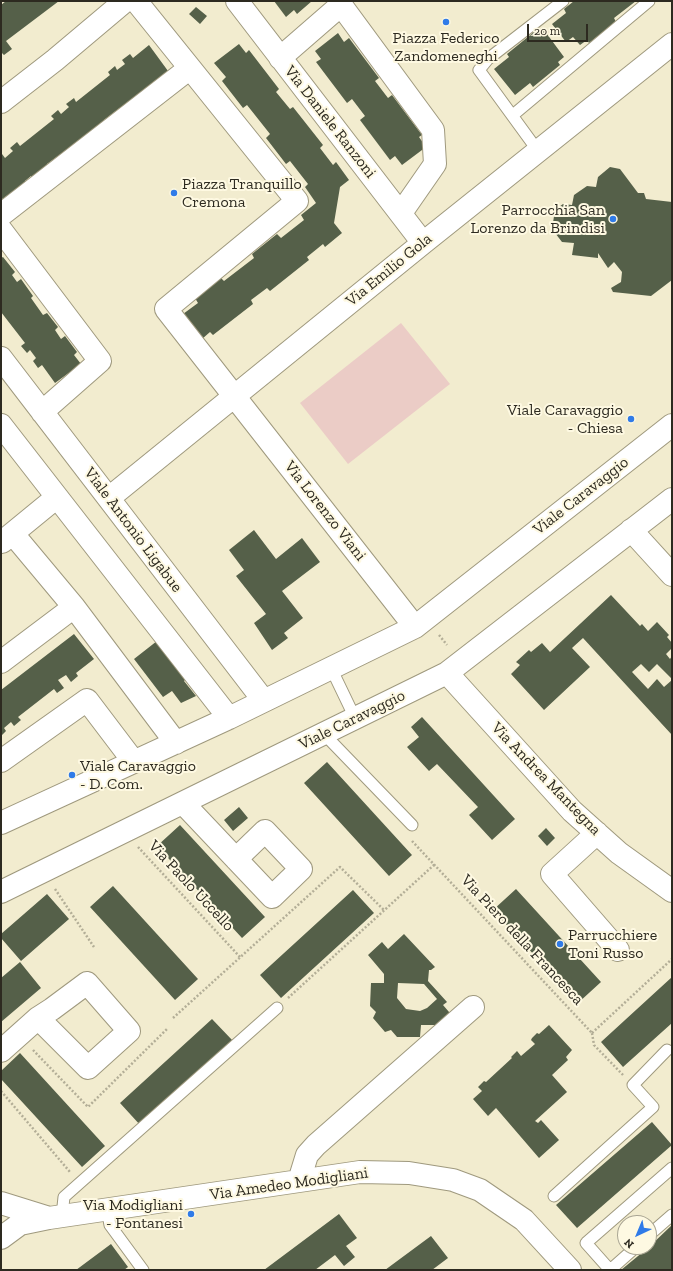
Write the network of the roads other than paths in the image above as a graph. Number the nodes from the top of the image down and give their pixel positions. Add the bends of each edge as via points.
1 (125, 1) edge
2 (136, 1) edge
3 (237, 1) edge
4 (564, 1) edge
5 (649, 1) edge
6 (340, 3) edge
7 (672, 44) edge
8 (280, 58) junction
9 (190, 68) junction
10 (1, 102) edge
11 (513, 115) junction
12 (538, 151) junction
13 (400, 213) junction
14 (1, 215) edge
15 (1, 230) edge
16 (423, 243) junction
17 (1, 358) edge
18 (234, 396) junction
19 (42, 412) junction
20 (1, 425) edge
21 (672, 425) edge
22 (57, 497) junction
23 (108, 498) junction
24 (672, 499) edge
25 (631, 530) junction
26 (7, 538) edge
27 (672, 575) edge
28 (74, 607) junction
29 (425, 628) junction
30 (1, 662) edge
31 (331, 668) junction
32 (446, 673) junction
33 (264, 701) junction
34 (229, 718) junction
35 (355, 718) junction
36 (324, 734) junction
37 (176, 743) junction
38 (1, 761) edge
39 (134, 762) junction
40 (183, 803) junction
41 (1, 823) edge
42 (412, 825) road end
43 (597, 833) junction
44 (236, 859) dead end
45 (1, 892) edge
46 (672, 892) edge
47 (618, 950) dead end
48 (473, 1007) dead end
49 (277, 1008) road end
50 (38, 1018) dead end
51 (670, 1050) edge
52 (1, 1051) edge
53 (672, 1168) edge
54 (299, 1181) junction
55 (554, 1196) dead end
56 (1, 1203) edge
57 (107, 1209) junction
58 (618, 1215) edge
59 (672, 1215) edge
60 (617, 1216) edge
61 (55, 1217) junction
62 (657, 1228) edge
63 (1, 1238) edge
64 (627, 1255) edge
65 (143, 1270) edge
66 (570, 1270) edge

1 - 10 street
2 - 9 street
3 - 8 street, Via Daniele Ranzoni
4 - 11 lane via 488,59 479,70
5 - 11 lane
6 - 8 street
6 - 13 street via 433,130 435,164
7 - 12 street, Via Emilio Gola
8 - 13 street, Via Daniele Ranzoni
9 - 14 street
9 - 18 street via 297,201 166,309
11 - 12 lane
12 - 16 street, Via Emilio Gola
13 - 16 street, Via Daniele Ranzoni
15 - 19 street via 100,361
16 - 18 street, Via Emilio Gola
17 - 19 street, Viale Antonio Ligabue
18 - 23 street, Via Emilio Gola
18 - 29 street, Via Lorenzo Viani
19 - 23 street, Viale Antonio Ligabue
20 - 22 street
21 - 29 street, Viale Caravaggio
22 - 26 street
22 - 34 street
23 - 33 street, Viale Antonio Ligabue
24 - 25 street, Viale Caravaggio
25 - 27 street
25 - 32 street, Viale Caravaggio
26 - 28 street
28 - 30 street
28 - 37 street
29 - 31 street, Viale Caravaggio
31 - 33 street, Viale Caravaggio
31 - 35 lane
32 - 35 street, Viale Caravaggio
32 - 43 street, Via Andrea Mantegna via 572,811
33 - 34 street, Viale Caravaggio
34 - 37 street, Viale Caravaggio
35 - 36 street, Viale Caravaggio
36 - 40 street, Viale Caravaggio
36 - 42 lane
37 - 39 street, Viale Caravaggio
38 - 39 street via 87,700
39 - 41 street, Viale Caravaggio
40 - 44 street
40 - 45 street, Viale Caravaggio
43 - 46 street, Via Andrea Mantegna via 619,853
43 - 47 street via 552,874
48 - 54 street via 316,1145 307,1155
49 - 61 lane via 64,1197
50 - 52 street
51 - 55 lane via 633,1084 653,1107
53 - 58 lane
54 - 57 street, Via Amedeo Modigliani
54 - 66 street, Via Amedeo Modigliani via 360,1172 409,1173 453,1180 480,1190 524,1220
56 - 61 street, Via Amedeo Modigliani
57 - 61 street, Via Amedeo Modigliani
57 - 65 lane via 110,1225
59 - 62 lane
60 - 64 lane via 586,1243 610,1270
61 - 63 street, Via Amedeo Modigliani via 20,1224

